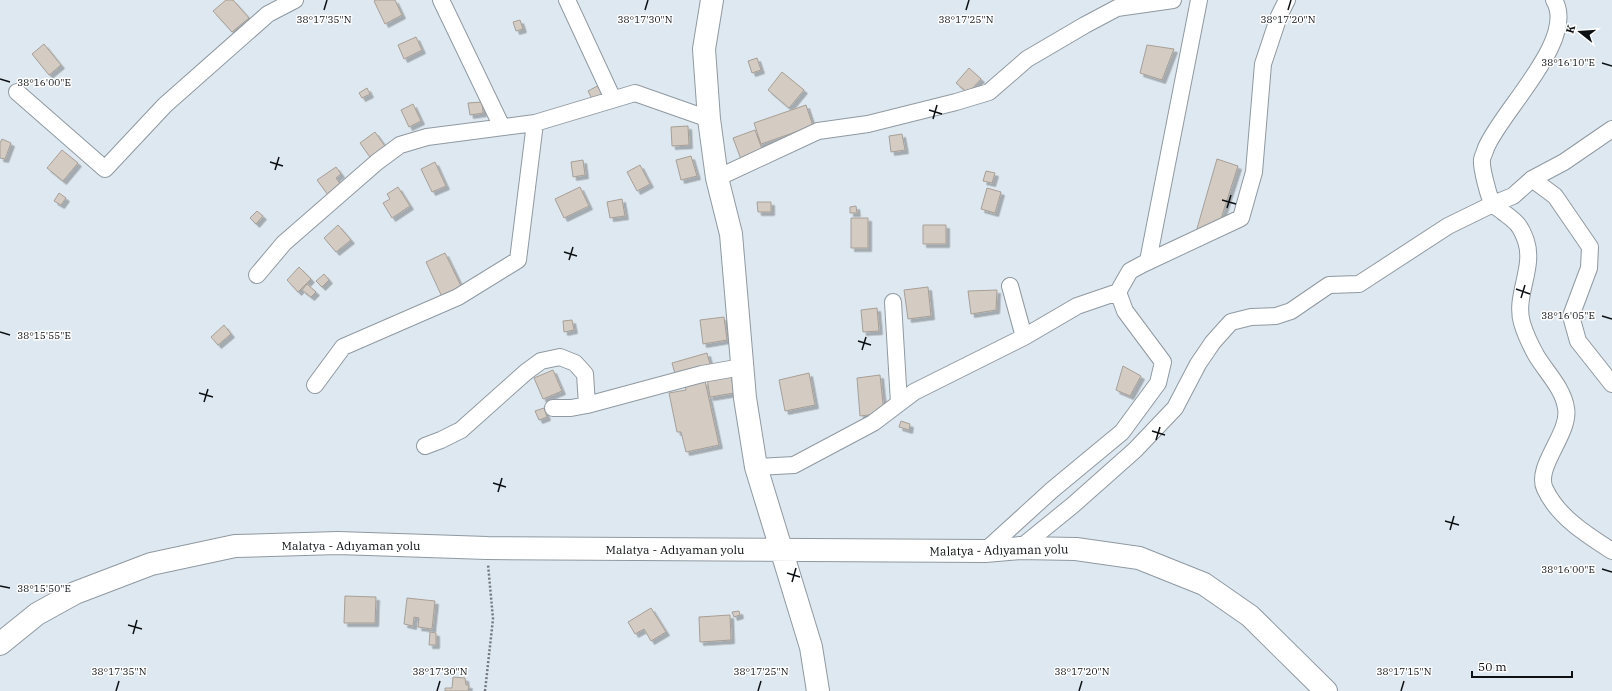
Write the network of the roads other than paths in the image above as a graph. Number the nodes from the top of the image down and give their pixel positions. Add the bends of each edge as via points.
1 (295, 0) edge
2 (441, 0) edge
3 (567, 0) edge
4 (712, 0) edge
5 (1173, 0) edge
6 (1199, 0) edge
7 (1554, 0) edge
8 (1282, 1) edge
9 (17, 92) dead end
10 (612, 100) junction
11 (709, 119) junction
12 (535, 123) junction
13 (502, 127) junction
14 (1612, 128) edge
15 (717, 178) junction
16 (1532, 179) junction
17 (1493, 204) junction
18 (1148, 261) junction
19 (257, 275) dead end
20 (1010, 286) dead end
21 (1118, 292) junction
22 (893, 302) dead end
23 (1024, 338) junction
24 (742, 367) junction
25 (1612, 384) edge
26 (315, 385) dead end
27 (899, 404) junction
28 (587, 405) junction
29 (553, 408) dead end
30 (425, 446) dead end
31 (756, 467) junction
32 (1020, 548) junction
33 (781, 549) junction
34 (984, 551) junction
35 (1612, 552) edge
36 (0, 644) edge
37 (818, 691) edge
38 (1326, 691) edge

1 - 9 street via 268,14 165,105 105,169
2 - 13 street
3 - 10 street
4 - 11 main road via 704,49
5 - 15 street via 1117,8 1027,60 989,92 868,124 818,131
6 - 18 street
7 - 17 street via 1560,23 1550,50 1491,137 1482,160
8 - 18 street via 1263,64 1254,172 1241,218
10 - 11 street via 635,93
10 - 12 street
11 - 15 main road
12 - 13 street
12 - 26 street via 518,260 458,297 343,348
13 - 19 street via 428,137 400,145 284,243
14 - 16 street via 1564,162
15 - 24 main road via 731,234
16 - 17 street via 1513,196
16 - 25 street via 1555,196 1590,247 1589,268 1572,316 1578,341
17 - 32 street via 1448,226 1359,284 1330,285 1291,311 1276,316 1251,317 1231,322 1198,364 1175,408 1135,450
17 - 35 street via 1520,225 1527,242 1528,263 1521,302 1522,322 1536,355 1558,388 1566,408 1566,422 1544,472 1544,488 1557,509 1588,536
18 - 21 street via 1130,272
20 - 23 street
21 - 23 street via 1077,306
21 - 34 street via 1125,311 1164,362 1158,383 1122,432
22 - 27 street
23 - 27 street via 914,392
24 - 28 street via 694,376
24 - 31 main road
27 - 31 street via 873,423 794,465
28 - 29 street
28 - 30 street via 585,374 575,363 560,357 541,361 461,430
31 - 33 main road
32 - 34 main road, Malatya - Adıyaman yolu
32 - 38 main road, Malatya - Adıyaman yolu via 1076,549 1139,558 1204,584 1250,616
33 - 34 main road, Malatya - Adıyaman yolu
33 - 36 main road, Malatya - Adıyaman yolu via 487,548 338,543 235,546 151,564 75,593 37,614
33 - 37 main road via 810,647

